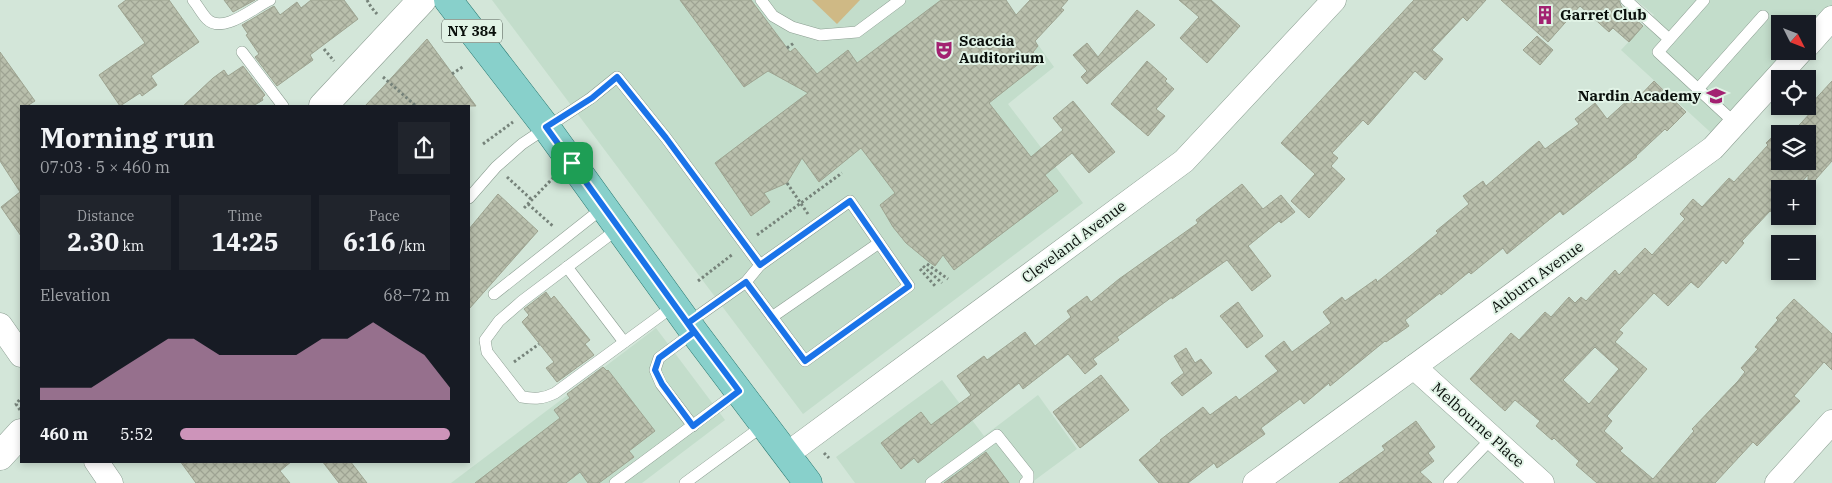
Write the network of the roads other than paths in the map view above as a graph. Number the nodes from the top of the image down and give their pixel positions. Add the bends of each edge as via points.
1 (193, 0) edge
2 (270, 0) edge
3 (422, 0) edge
4 (448, 0) edge
5 (761, 0) edge
6 (900, 0) edge
7 (1334, 0) edge
8 (1626, 0) edge
9 (1704, 0) edge
10 (1763, 16) dead end
11 (1832, 18) edge
12 (1816, 35) edge
13 (1669, 39) junction
14 (242, 52) dead end
15 (1793, 60) edge
16 (1698, 89) junction
17 (282, 105) edge
18 (324, 105) edge
19 (1736, 124) junction
20 (546, 127) junction
21 (470, 197) edge
22 (611, 218) junction
23 (879, 243) junction
24 (760, 265) junction
25 (567, 267) junction
26 (746, 282) junction
27 (494, 294) dead end
28 (772, 317) junction
29 (685, 320) junction
30 (0, 325) edge
31 (624, 342) junction
32 (20, 355) edge
33 (1414, 367) junction
34 (739, 391) junction
35 (1832, 422) edge
36 (20, 423) edge
37 (764, 425) junction
38 (693, 426) junction
39 (1492, 438) junction
40 (786, 455) junction
41 (0, 456) edge
42 (97, 463) edge
43 (111, 483) edge
44 (614, 483) edge
45 (684, 483) edge
46 (806, 483) edge
47 (931, 483) edge
48 (1025, 483) edge
49 (1255, 483) edge
50 (1448, 483) edge
51 (1542, 483) edge
52 (1777, 483) edge

1 - 2 lane via 208,20 217,25 229,23
3 - 18 street
4 - 20 main road, NY 384
5 - 6 lane via 773,16 792,28 820,34 857,32
7 - 40 street, Cleveland Avenue via 1184,161
8 - 13 lane
9 - 13 lane
10 - 16 lane
11 - 12 street
13 - 16 lane via 1658,52
14 - 17 lane
15 - 19 street, Auburn Avenue
16 - 19 lane
19 - 33 street, Auburn Avenue via 1713,148
20 - 21 lane via 496,167
20 - 22 main road, NY 384
20 - 24 lane via 592,98 617,77
22 - 25 lane
22 - 27 lane
22 - 29 main road, NY 384
23 - 24 lane via 850,201
23 - 28 lane
23 - 28 lane via 909,286 805,361
24 - 26 lane
25 - 31 lane
25 - 31 lane via 505,316 485,340 487,352 513,387 522,397 545,398
26 - 28 lane
26 - 29 lane
29 - 31 lane
29 - 34 main road, NY 384
29 - 38 lane via 659,358 655,370
30 - 32 street
33 - 39 street, Melbourne Place
33 - 49 street, Auburn Avenue
34 - 37 main road, NY 384
34 - 38 lane
35 - 52 street
36 - 41 street
37 - 40 main road, NY 384
37 - 45 lane
38 - 44 lane
39 - 50 lane
39 - 51 street, Melbourne Place
40 - 46 main road, NY 384
42 - 43 street
47 - 48 lane via 997,434 1028,474

